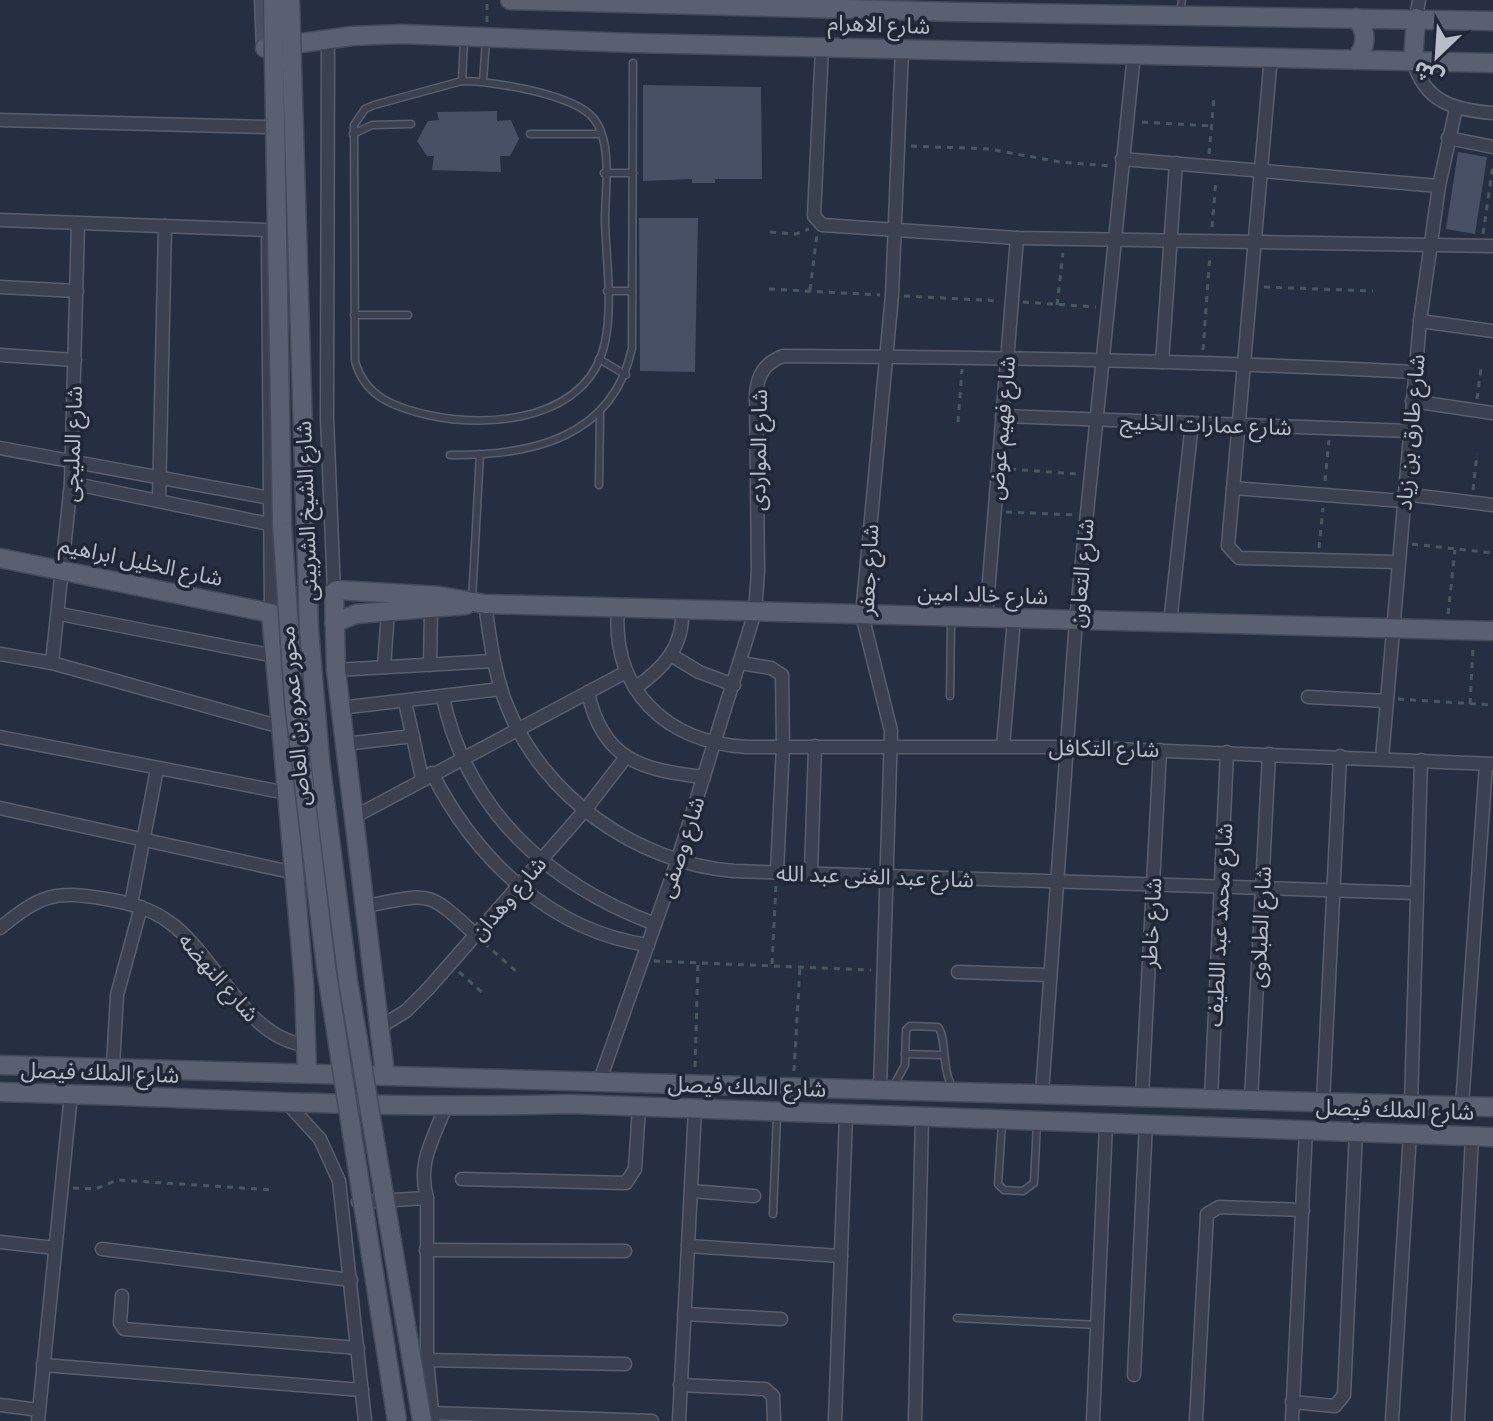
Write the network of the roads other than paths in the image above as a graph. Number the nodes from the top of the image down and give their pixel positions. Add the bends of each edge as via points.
1 (263, 0) edge
2 (273, 0) edge
3 (290, 0) edge
4 (510, 0) edge
5 (519, 0) edge
6 (648, 2) edge
7 (692, 2) edge
8 (1160, 8) edge
9 (1181, 8) edge
10 (1417, 9) edge
11 (1356, 18) junction
12 (1493, 21) edge
13 (464, 37) junction
14 (486, 38) junction
15 (328, 40) junction
16 (822, 47) junction
17 (265, 48) junction
18 (902, 49) junction
19 (1134, 54) junction
20 (1271, 56) junction
21 (1355, 60) junction
22 (1413, 60) junction
23 (633, 63) dead end
24 (1493, 63) edge
25 (462, 81) junction
26 (483, 81) junction
27 (1456, 108) junction
28 (1493, 113) edge
29 (0, 120) edge
30 (411, 124) dead end
31 (268, 127) junction
32 (353, 134) junction
33 (530, 134) dead end
34 (601, 134) junction
35 (1448, 138) junction
36 (1493, 147) edge
37 (1122, 162) junction
38 (1176, 163) junction
39 (1263, 171) junction
40 (604, 173) junction
41 (633, 173) junction
42 (1439, 186) junction
43 (0, 220) edge
44 (78, 223) junction
45 (165, 226) junction
46 (268, 230) junction
47 (895, 231) junction
48 (1017, 238) junction
49 (1114, 240) junction
50 (1170, 240) junction
51 (1256, 242) junction
52 (1430, 245) junction
53 (1487, 246) edge
54 (0, 287) edge
55 (77, 291) junction
56 (607, 291) junction
57 (632, 291) junction
58 (354, 315) junction
59 (408, 315) dead end
60 (1420, 321) junction
61 (1493, 331) edge
62 (0, 355) edge
63 (887, 356) junction
64 (1007, 358) junction
65 (599, 359) junction
66 (75, 360) junction
67 (1102, 360) junction
68 (1162, 362) junction
69 (1245, 363) junction
70 (1414, 372) junction
71 (626, 375) junction
72 (1412, 401) junction
73 (1493, 413) edge
74 (600, 414) junction
75 (1002, 416) junction
76 (1096, 419) junction
77 (1192, 423) junction
78 (1239, 425) junction
79 (1409, 431) junction
80 (0, 448) edge
81 (480, 454) junction
82 (450, 455) dead end
83 (72, 459) junction
84 (159, 476) junction
85 (71, 483) junction
86 (599, 485) dead end
87 (1233, 488) junction
88 (270, 498) junction
89 (1404, 498) junction
90 (159, 500) junction
91 (1493, 505) edge
92 (269, 524) junction
93 (0, 558) edge
94 (1398, 562) junction
95 (64, 568) junction
96 (334, 592) junction
97 (479, 604) junction
98 (618, 608) junction
99 (431, 610) junction
100 (682, 610) junction
101 (388, 611) junction
102 (755, 612) junction
103 (271, 613) junction
104 (60, 614) junction
105 (862, 615) junction
106 (951, 617) junction
107 (986, 618) junction
108 (1014, 619) junction
109 (1076, 620) junction
110 (334, 623) junction
111 (1170, 623) junction
112 (1393, 627) junction
113 (1484, 631) edge
114 (0, 654) edge
115 (671, 655) junction
116 (275, 656) junction
117 (493, 661) junction
118 (52, 663) junction
119 (741, 663) junction
120 (430, 665) junction
121 (384, 667) junction
122 (336, 670) junction
123 (626, 672) junction
124 (734, 685) junction
125 (635, 688) junction
126 (501, 689) junction
127 (588, 692) junction
128 (950, 696) dead end
129 (1308, 697) dead end
130 (443, 698) junction
131 (1386, 700) junction
132 (405, 702) junction
133 (340, 708) junction
134 (281, 727) junction
135 (517, 729) junction
136 (413, 736) junction
137 (0, 737) edge
138 (715, 743) junction
139 (345, 744) junction
140 (891, 745) junction
141 (783, 746) junction
142 (815, 746) junction
143 (1003, 746) junction
144 (1066, 747) junction
145 (1160, 750) junction
146 (1227, 752) junction
147 (1269, 754) junction
148 (1340, 756) junction
149 (626, 757) junction
150 (462, 758) junction
151 (1382, 758) junction
152 (1421, 760) junction
153 (1490, 764) edge
154 (157, 769) junction
155 (427, 776) junction
156 (704, 777) junction
157 (287, 793) junction
158 (0, 808) edge
159 (585, 810) junction
160 (354, 817) junction
161 (143, 840) junction
162 (540, 862) junction
163 (677, 862) junction
164 (777, 872) junction
165 (295, 873) junction
166 (811, 873) junction
167 (887, 876) junction
168 (1057, 882) junction
169 (520, 885) junction
170 (1153, 885) junction
171 (1222, 887) junction
172 (1262, 888) junction
173 (1333, 891) junction
174 (1416, 893) junction
175 (136, 905) junction
176 (365, 906) junction
177 (655, 924) junction
178 (0, 928) edge
179 (476, 935) junction
180 (648, 945) junction
181 (370, 971) junction
182 (958, 972) dead end
183 (1049, 975) junction
184 (304, 984) junction
185 (380, 1027) junction
186 (307, 1045) junction
187 (905, 1054) junction
188 (942, 1055) junction
189 (0, 1065) edge
190 (113, 1066) junction
191 (307, 1072) junction
192 (385, 1074) junction
193 (568, 1079) junction
194 (600, 1080) junction
195 (885, 1089) junction
196 (954, 1091) junction
197 (0, 1092) edge
198 (1042, 1093) junction
199 (71, 1094) junction
200 (1142, 1096) junction
201 (1211, 1098) junction
202 (1251, 1100) junction
203 (1323, 1102) junction
204 (569, 1104) junction
205 (1411, 1104) junction
206 (289, 1105) junction
207 (603, 1106) junction
208 (1462, 1106) junction
209 (639, 1107) junction
210 (1493, 1107) edge
211 (445, 1108) junction
212 (695, 1109) junction
213 (778, 1112) junction
214 (846, 1114) junction
215 (922, 1116) junction
216 (1002, 1119) junction
217 (1037, 1120) junction
218 (1106, 1123) junction
219 (1146, 1123) junction
220 (1306, 1129) junction
221 (1356, 1131) junction
222 (1410, 1133) junction
223 (1472, 1136) junction
224 (1493, 1137) edge
225 (462, 1179) dead end
226 (691, 1191) junction
227 (754, 1196) dead end
228 (427, 1198) junction
229 (343, 1203) junction
230 (1303, 1210) junction
231 (773, 1214) dead end
232 (0, 1242) edge
233 (688, 1246) junction
234 (55, 1248) junction
235 (102, 1249) dead end
236 (426, 1250) junction
237 (625, 1251) dead end
238 (841, 1256) junction
239 (351, 1280) junction
240 (122, 1296) dead end
241 (684, 1314) junction
242 (957, 1318) dead end
243 (781, 1319) dead end
244 (1099, 1325) junction
245 (358, 1348) junction
246 (427, 1360) junction
247 (625, 1364) dead end
248 (43, 1365) junction
249 (1134, 1375) dead end
250 (680, 1385) junction
251 (362, 1390) junction
252 (1292, 1402) junction
253 (0, 1405) edge
254 (38, 1415) edge
255 (429, 1418) edge
256 (464, 1418) edge
257 (495, 1418) edge
258 (556, 1419) edge
259 (629, 1420) edge
260 (365, 1421) edge
261 (397, 1421) edge
262 (652, 1421) edge
263 (679, 1421) edge
264 (774, 1421) edge
265 (835, 1421) edge
266 (915, 1421) edge
267 (1093, 1421) edge
268 (1196, 1421) edge
269 (1292, 1421) edge
270 (1392, 1421) edge
271 (1458, 1421) edge

1 - 17 street
2 - 261 main road, محور عمرو بن العاص, bridge via 282,499 293,688 326,967
3 - 255 main road, محور عمرو بن العاص, bridge via 309,630 320,760 348,981
4 - 5 main road, شارع الاهرام
5 - 6 main road, شارع الاهرام
6 - 7 main road, شارع الاهرام
7 - 8 main road, شارع الاهرام
8 - 9 main road, شارع الاهرام
9 - 11 main road, شارع الاهرام
10 - 11 main road, شارع الاهرام
10 - 12 main road, شارع الاهرام
10 - 22 main road
11 - 21 main road via 1365,36
13 - 14 main road, شارع الاهرام
13 - 15 main road, شارع الاهرام via 376,34
13 - 25 lane
14 - 16 main road, شارع الاهرام
14 - 26 lane
15 - 17 main road, شارع الاهرام
15 - 96 street, شارع الشيخ الشربينى via 327,418
16 - 18 main road, شارع الاهرام
16 - 47 street via 814,216 819,223
17 - 31 street, شارع الشيخ الشربينى
18 - 19 main road, شارع الاهرام
18 - 47 street, شارع جعفر
19 - 20 main road, شارع الاهرام
19 - 37 street, شارع التعاون
20 - 21 main road, شارع الاهرام
20 - 39 street
21 - 22 main road, شارع الاهرام
22 - 24 main road, شارع الاهرام
22 - 27 street via 1427,91
23 - 41 lane
25 - 26 lane
25 - 32 lane via 365,109
26 - 34 lane via 570,103 594,119
27 - 28 street
27 - 35 street, شارع طارق بن زياد
29 - 31 street
30 - 32 lane via 372,125
31 - 46 street, شارع الشيخ الشربينى
32 - 58 lane
33 - 34 lane
34 - 40 lane
35 - 36 street
35 - 42 street, شارع طارق بن زياد
37 - 38 street
37 - 49 street, شارع التعاون
38 - 39 street
38 - 50 street
39 - 42 street
39 - 51 street
40 - 41 lane
40 - 56 lane
41 - 57 lane
42 - 52 street, شارع طارق بن زياد
43 - 44 street
44 - 45 street
44 - 55 street, شارع المليجى
45 - 46 street
45 - 84 street
46 - 88 street, شارع الشيخ الشربينى
47 - 48 street
47 - 63 street, شارع جعفر
48 - 49 street
48 - 64 street, شارع فهيم عوض
49 - 50 street
49 - 67 street, شارع التعاون
50 - 51 street
50 - 68 street
51 - 52 street
51 - 69 street
52 - 53 street
52 - 60 street, شارع طارق بن زياد
54 - 55 street
55 - 66 street, شارع المليجى
56 - 57 lane
56 - 65 lane via 607,330
57 - 71 lane via 632,348
58 - 59 lane
58 - 65 lane via 355,361 368,390 411,411 442,418 504,420 534,413 573,393
60 - 61 street
60 - 70 street, شارع طارق بن زياد
62 - 66 street
63 - 64 street
63 - 102 street, شارع المواردى via 783,356 760,374
63 - 105 street, شارع جعفر
64 - 67 street
64 - 75 street, شارع فهيم عوض
65 - 71 lane
66 - 83 street, شارع المليجى
67 - 68 street
67 - 76 street, شارع التعاون
68 - 69 street
69 - 70 street
69 - 78 street
70 - 72 street, شارع طارق بن زياد
71 - 74 lane
72 - 73 street
72 - 79 street, شارع طارق بن زياد
74 - 81 lane via 550,442
74 - 86 lane
75 - 76 street, شارع عمارات الخليج
75 - 107 street, شارع فهيم عوض
76 - 77 street, شارع عمارات الخليج
76 - 109 street, شارع التعاون
77 - 78 street, شارع عمارات الخليج
77 - 111 street
78 - 79 street, شارع عمارات الخليج
78 - 87 street
79 - 89 street, شارع طارق بن زياد
80 - 83 street
81 - 82 lane
81 - 97 lane
83 - 84 street
83 - 85 street, شارع المليجى
84 - 88 street
84 - 90 street
85 - 90 street
85 - 95 street, شارع المليجى
87 - 89 street
87 - 94 street via 1228,546 1235,556
88 - 92 street, شارع الشيخ الشربينى
89 - 91 street
89 - 94 street, شارع طارق بن زياد
90 - 92 street
92 - 103 street, شارع الشيخ الشربينى
93 - 95 main road, شارع الخليل ابراهيم
94 - 112 street, شارع طارق بن زياد
95 - 103 main road, شارع الخليل ابراهيم
95 - 104 street, شارع المليجى
96 - 97 main road, شارع خالد امين via 342,588 431,595
96 - 110 main road, شارع الشيخ الشربينى
97 - 98 main road, شارع خالد امين
97 - 99 main road, شارع خالد امين
97 - 117 street, شارع عبد الغنى عبد الله
98 - 100 main road, شارع خالد امين
98 - 123 street, شارع التكافل
99 - 101 main road, شارع خالد امين
99 - 120 street
100 - 102 main road, شارع خالد امين
100 - 115 street
101 - 110 main road, شارع خالد امين via 347,616
101 - 121 street
102 - 105 main road, شارع خالد امين
102 - 119 street, شارع وصفى
103 - 116 main road, شارع الشيخ الشربينى
104 - 116 street
104 - 118 street, شارع المليجى
105 - 106 main road, شارع خالد امين
105 - 140 street, شارع جعفر
106 - 107 main road, شارع خالد امين
106 - 128 lane
107 - 108 main road, شارع خالد امين
108 - 109 main road, شارع خالد امين
108 - 143 street
109 - 111 main road, شارع خالد امين
109 - 144 street, شارع التعاون
110 - 122 main road, شارع الشيخ الشربينى
111 - 112 main road, شارع خالد امين
112 - 113 main road, شارع خالد امين
112 - 131 street, شارع طارق بن زياد
114 - 118 street
115 - 124 street
115 - 125 street
116 - 134 main road, شارع الشيخ الشربينى
117 - 120 street
117 - 126 street, شارع عبد الغنى عبد الله
118 - 134 street
119 - 124 street, شارع وصفى
119 - 141 street via 782,675
120 - 121 street
121 - 122 street
122 - 133 main road, شارع الشيخ الشربينى
123 - 125 street, شارع التكافل
123 - 127 street
124 - 138 street, شارع وصفى
125 - 138 street, شارع التكافل via 671,726
126 - 130 street
126 - 135 street, شارع عبد الغنى عبد الله
127 - 135 street
127 - 149 street via 597,723
129 - 131 street
130 - 132 street
130 - 150 street
131 - 151 street, شارع طارق بن زياد
132 - 133 street
132 - 136 street
133 - 139 main road, شارع الشيخ الشربينى
134 - 157 main road, شارع الشيخ الشربينى
135 - 150 street
135 - 159 street, شارع عبد الغنى عبد الله via 539,764
136 - 139 street
136 - 155 street
137 - 154 street
138 - 141 street, شارع التكافل
138 - 156 street, شارع وصفى
139 - 160 main road, شارع الشيخ الشربينى
140 - 142 street, شارع التكافل
140 - 143 street, شارع التكافل
140 - 167 street, شارع جعفر
141 - 142 street, شارع التكافل
141 - 164 street
142 - 166 street
143 - 144 street, شارع التكافل
144 - 145 street, شارع التكافل
144 - 168 street, شارع التعاون
145 - 146 street, شارع التكافل
145 - 170 street, شارع خاطر
146 - 147 street, شارع التكافل
146 - 171 street, شارع محمد عبد اللطيف
147 - 148 street, شارع التكافل
147 - 172 street, شارع الطبلاوى
148 - 151 street, شارع التكافل
148 - 173 street
149 - 156 street via 661,772
149 - 159 street, شارع وهدان
150 - 155 street
150 - 162 street via 487,804
151 - 152 street, شارع التكافل
152 - 153 street, شارع التكافل
152 - 174 street
153 - 208 street
154 - 157 street
154 - 161 street
155 - 160 street
155 - 169 street via 467,834
156 - 163 street, شارع وصفى
157 - 165 main road, شارع الشيخ الشربينى
158 - 161 street
159 - 162 street, شارع وهدان
159 - 163 street, شارع عبد الغنى عبد الله
160 - 176 main road, شارع الشيخ الشربينى
161 - 165 street
161 - 175 street
162 - 169 street, شارع وهدان
162 - 177 street via 596,899
163 - 164 street, شارع عبد الغنى عبد الله via 715,870
163 - 177 street, شارع وصفى
164 - 166 street, شارع عبد الغنى عبد الله
165 - 184 main road, شارع الشيخ الشربينى
166 - 167 street, شارع عبد الغنى عبد الله
167 - 168 street, شارع عبد الغنى عبد الله
167 - 195 street, شارع جعفر
168 - 170 street, شارع عبد الغنى عبد الله
168 - 183 street, شارع التعاون
169 - 179 street, شارع وهدان
169 - 180 street via 580,926
170 - 171 street, شارع عبد الغنى عبد الله
170 - 200 street, شارع خاطر
171 - 172 street, شارع عبد الغنى عبد الله
171 - 201 street, شارع محمد عبد اللطيف
172 - 173 street, شارع عبد الغنى عبد الله
172 - 202 street, شارع الطبلاوى
173 - 174 street, شارع عبد الغنى عبد الله
173 - 203 street
174 - 205 street
175 - 178 street, شارع النهضه via 58,894 32,903
175 - 186 street, شارع النهضه via 180,930 269,1033
175 - 190 street via 117,995
176 - 179 street via 428,897
176 - 181 main road, شارع الشيخ الشربينى
177 - 180 street, شارع وصفى
179 - 185 street, شارع وهدان via 417,1001
180 - 194 street, شارع وصفى
181 - 184 main road via 360,995 336,1005 312,995
181 - 185 main road, شارع الشيخ الشربينى
182 - 183 street
183 - 198 street, شارع التعاون
184 - 186 main road, شارع الشيخ الشربينى
185 - 192 main road, شارع الشيخ الشربينى
186 - 191 main road, شارع الشيخ الشربينى
187 - 188 lane
187 - 188 lane via 907,1028 938,1027 943,1033
187 - 195 lane via 902,1074
188 - 196 lane
189 - 190 main road, شارع الملك فيصل
190 - 191 main road, شارع الملك فيصل
191 - 192 main road, شارع الملك فيصل
192 - 193 main road, شارع الملك فيصل
193 - 194 main road, شارع الملك فيصل
193 - 204 main road via 576,1092
194 - 195 main road, شارع الملك فيصل
194 - 207 main road via 596,1094
195 - 196 main road, شارع الملك فيصل
196 - 198 main road, شارع الملك فيصل
197 - 199 main road, شارع الملك فيصل
198 - 200 main road, شارع الملك فيصل
199 - 206 main road, شارع الملك فيصل
199 - 234 street
200 - 201 main road, شارع الملك فيصل
201 - 202 main road, شارع الملك فيصل
202 - 203 main road, شارع الملك فيصل
203 - 205 main road, شارع الملك فيصل
204 - 207 main road, شارع الملك فيصل
204 - 211 main road, شارع الملك فيصل
205 - 208 main road, شارع الملك فيصل
206 - 211 main road, شارع الملك فيصل
206 - 229 street via 320,1139
207 - 209 main road, شارع الملك فيصل
208 - 210 main road, شارع الملك فيصل
209 - 212 main road, شارع الملك فيصل
209 - 225 street via 635,1169 626,1183
211 - 228 street via 423,1167
212 - 213 main road, شارع الملك فيصل
212 - 226 street
213 - 214 main road, شارع الملك فيصل
213 - 231 lane
214 - 215 main road, شارع الملك فيصل
214 - 238 street
215 - 216 main road, شارع الملك فيصل
215 - 266 street
216 - 217 main road, شارع الملك فيصل
216 - 217 lane via 998,1184 1004,1190 1023,1191 1034,1183
217 - 218 main road, شارع الملك فيصل
218 - 219 main road, شارع الملك فيصل
218 - 244 street
219 - 220 main road, شارع الملك فيصل
219 - 249 street
220 - 221 main road, شارع الملك فيصل
220 - 230 street
221 - 222 main road, شارع الملك فيصل
221 - 252 street via 1344,1395 1335,1406
222 - 223 main road, شارع الملك فيصل
222 - 270 street
223 - 224 main road, شارع الملك فيصل
223 - 271 street
226 - 227 street
226 - 233 street
228 - 229 street
228 - 236 street
229 - 239 street
230 - 252 street
230 - 268 street via 1219,1207 1207,1214
232 - 234 street
233 - 238 street
233 - 241 street
234 - 248 street
235 - 239 street
236 - 237 street
236 - 246 street
238 - 265 street
239 - 245 street
240 - 245 street via 124,1329
241 - 243 street
241 - 250 street
242 - 244 lane
244 - 267 street
245 - 251 street
246 - 247 street
246 - 255 street
248 - 251 street
248 - 254 street
250 - 263 street
250 - 264 street via 765,1389 773,1396
251 - 260 street
252 - 269 street
253 - 254 street
255 - 256 street
256 - 257 street
257 - 258 street
258 - 259 street
259 - 262 street

